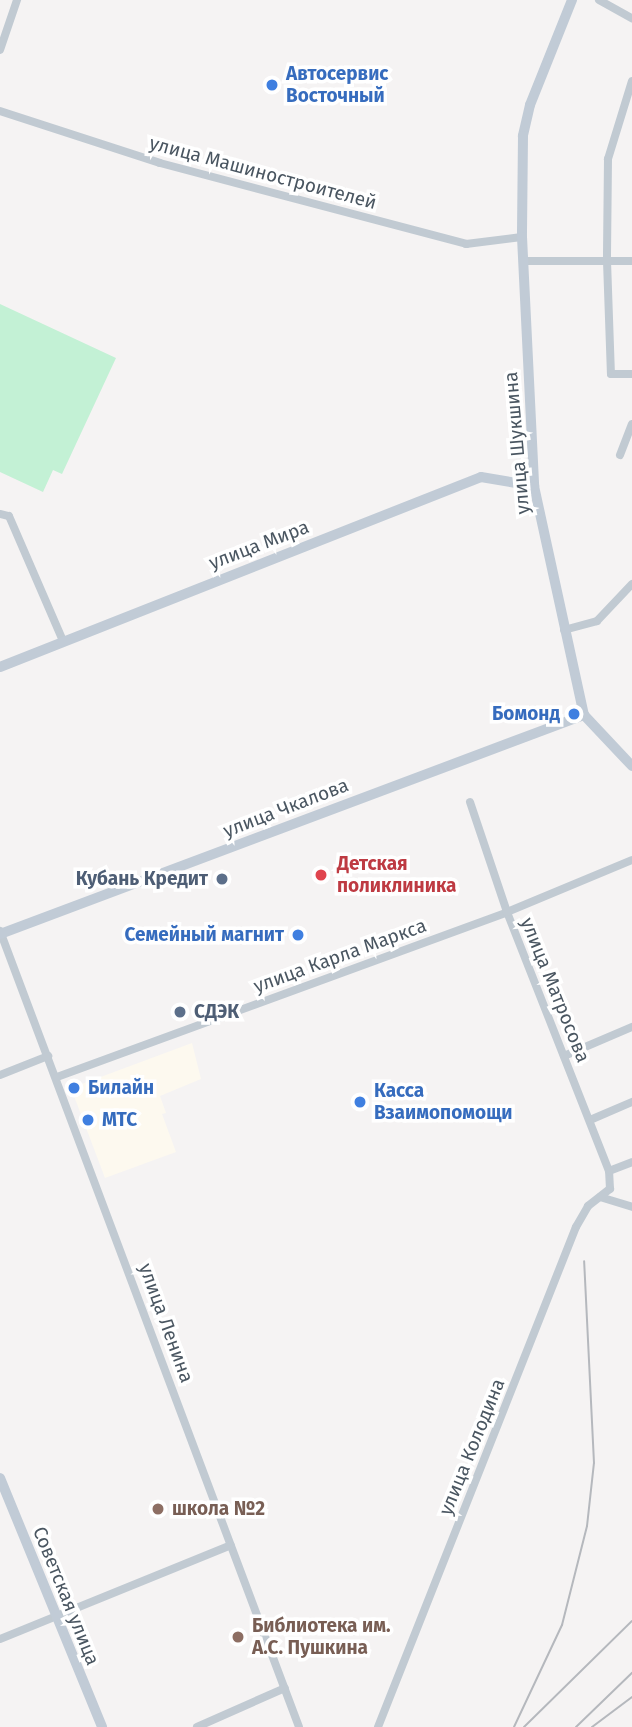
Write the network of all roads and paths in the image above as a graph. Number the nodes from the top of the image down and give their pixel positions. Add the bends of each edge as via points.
1 (17, 0) edge
2 (572, 0) edge
3 (599, 0) edge
4 (632, 18) edge
5 (0, 50) edge
6 (632, 81) edge
7 (0, 111) edge
8 (522, 237) junction
9 (523, 261) junction
10 (607, 261) junction
11 (632, 261) edge
12 (632, 374) edge
13 (632, 424) edge
14 (620, 454) dead end
15 (534, 486) junction
16 (0, 514) edge
17 (632, 584) edge
18 (564, 630) junction
19 (63, 641) junction
20 (0, 667) edge
21 (584, 715) junction
22 (632, 766) edge
23 (470, 802) dead end
24 (632, 860) edge
25 (507, 912) junction
26 (0, 933) edge
27 (632, 1027) edge
28 (48, 1056) junction
29 (564, 1056) junction
30 (0, 1075) edge
31 (57, 1077) junction
32 (632, 1102) edge
33 (590, 1120) junction
34 (632, 1162) edge
35 (609, 1171) junction
36 (610, 1189) joint
37 (600, 1197) junction
38 (631, 1209) edge
39 (0, 1478) edge
40 (232, 1545) junction
41 (54, 1618) junction
42 (0, 1639) edge
43 (285, 1688) junction
44 (102, 1727) edge
45 (197, 1727) edge
46 (299, 1727) edge
47 (378, 1727) edge

1 - 5 street
2 - 8 street, улица Шукшина via 530,105 523,136
3 - 4 street
6 - 10 street via 608,159
7 - 8 street, улица Машиностроителей via 160,163 466,244
8 - 9 street, улица Шукшина
9 - 10 street
9 - 15 street, улица Шукшина
10 - 11 street
10 - 12 street via 611,374
13 - 14 street
15 - 18 street, улица Шукшина
15 - 19 street, улица Мира via 481,477
16 - 19 street via 9,516
17 - 18 street via 597,621
18 - 21 street, улица Шукшина
19 - 20 street, улица Мира
21 - 22 street
21 - 26 street, улица Чкалова
23 - 25 street, улица Матросова
24 - 25 street, улица Карла Маркса
25 - 29 street, улица Матросова
25 - 31 street, улица Карла Маркса
26 - 28 street, улица Ленина
27 - 29 street
28 - 30 street
28 - 31 street, улица Ленина
29 - 33 street, улица Матросова
31 - 40 street, улица Ленина
32 - 33 street
33 - 35 street, улица Матросова
34 - 35 street
35 - 36 street, улица Матросова
36 - 37 street, улица Колодина
37 - 38 street
37 - 47 street, улица Колодина via 576,1227
39 - 41 street, Советская улица
40 - 41 street
40 - 43 street, улица Ленина
41 - 42 street
41 - 44 street, Советская улица
43 - 45 street
43 - 46 street, улица Ленина

